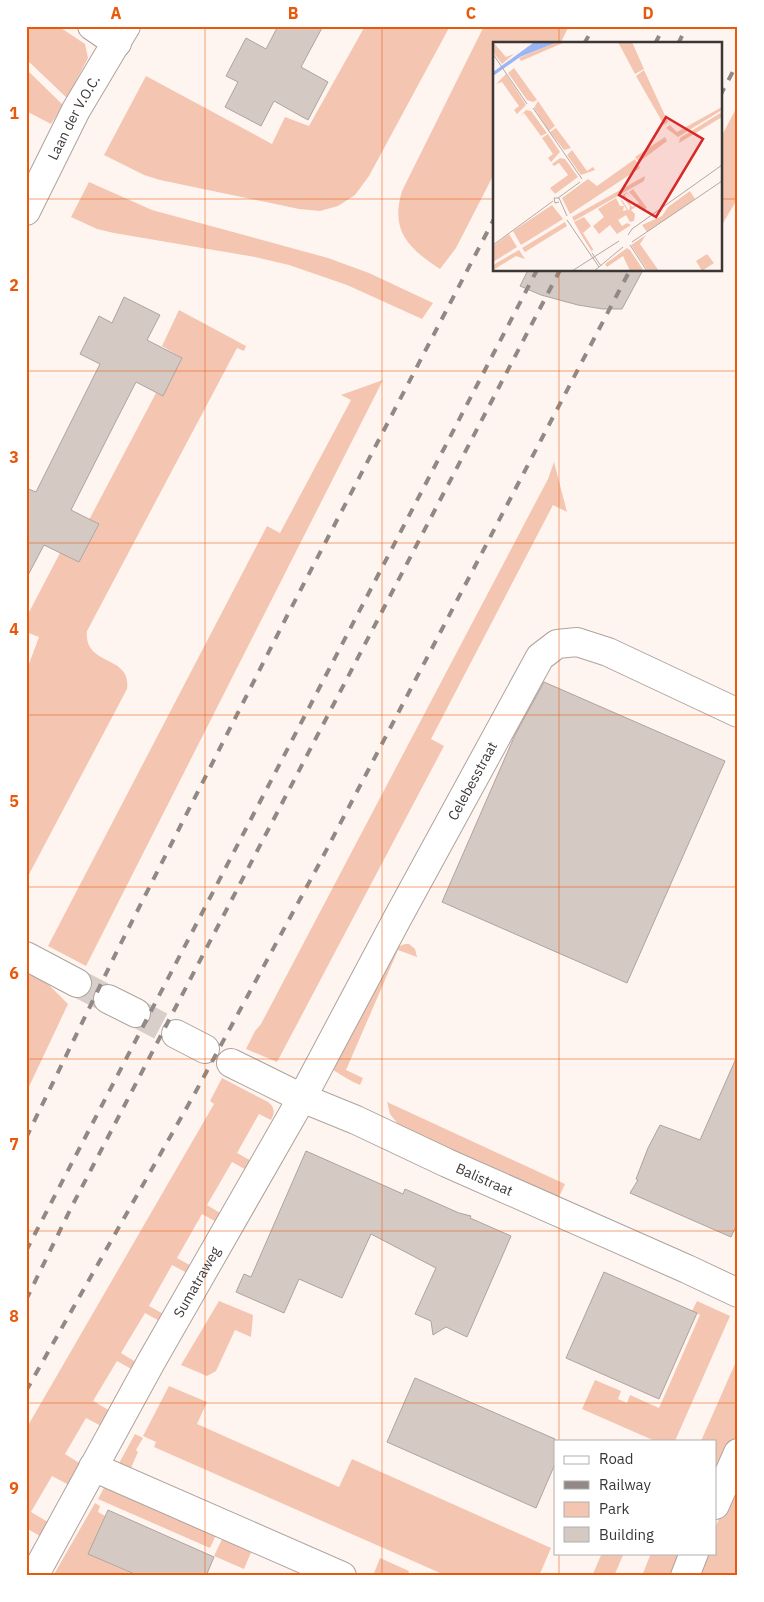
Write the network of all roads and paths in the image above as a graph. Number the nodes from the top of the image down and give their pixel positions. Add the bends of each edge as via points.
1 (92, 26) edge
2 (121, 35) edge
3 (27, 207) edge
4 (738, 713) edge
5 (26, 956) edge
6 (77, 983) tunnel mouth
7 (108, 999) tunnel mouth
8 (136, 1013) tunnel mouth
9 (176, 1034) tunnel mouth
10 (205, 1049) dead end
11 (231, 1063) dead end
12 (302, 1098) junction
13 (738, 1292) edge
14 (738, 1454) edge
15 (93, 1467) junction
16 (716, 1503) edge
17 (694, 1554) edge
18 (34, 1576) edge
19 (342, 1576) edge
20 (684, 1576) edge

1 - 2 street
2 - 3 street, Laan der V.O.C. via 76,110
4 - 12 street, Celebesstraat via 608,652 577,642 557,644 540,657
5 - 6 street
7 - 8 street
9 - 10 street
11 - 12 street, Balistraat
12 - 13 street, Balistraat
12 - 15 street, Sumatraweg
14 - 16 street
15 - 18 street, Sumatraweg
15 - 19 street
17 - 20 street

